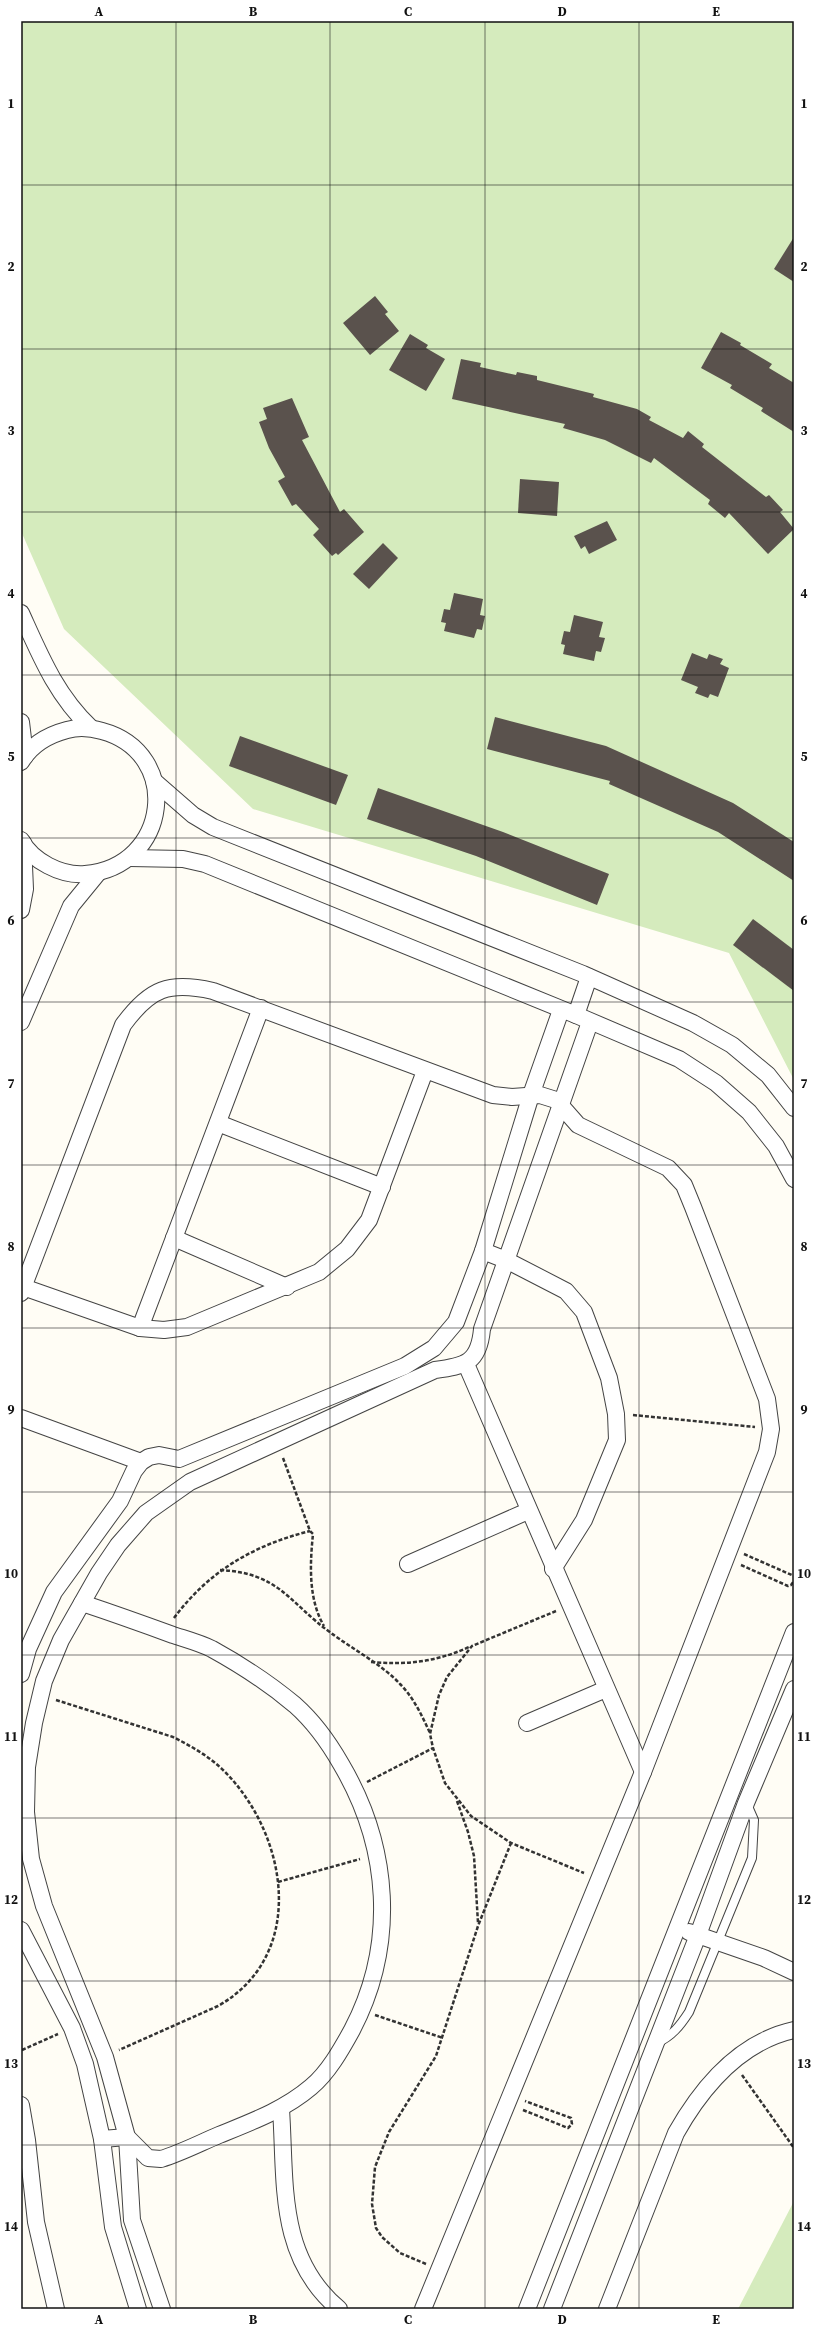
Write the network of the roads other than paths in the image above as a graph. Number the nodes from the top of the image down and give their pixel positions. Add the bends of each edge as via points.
1 (21, 613) edge
2 (21, 722) edge
3 (91, 728) junction
4 (23, 759) edge
5 (154, 781) junction
6 (22, 842) edge
7 (130, 858) junction
8 (98, 873) junction
9 (21, 910) edge
10 (589, 977) junction
11 (261, 1008) junction
12 (576, 1015) junction
13 (21, 1022) edge
14 (425, 1071) junction
15 (531, 1095) junction
16 (562, 1106) junction
17 (794, 1108) edge
18 (218, 1123) junction
19 (794, 1179) edge
20 (382, 1187) junction
21 (174, 1238) junction
22 (483, 1251) junction
23 (506, 1260) junction
24 (287, 1288) junction
25 (22, 1290) edge
26 (456, 1322) junction
27 (140, 1328) junction
28 (482, 1329) junction
29 (466, 1364) junction
30 (21, 1418) edge
31 (179, 1459) junction
32 (141, 1462) junction
33 (190, 1482) junction
34 (528, 1511) junction
35 (408, 1564) dead end
36 (553, 1569) junction
37 (82, 1603) junction
38 (794, 1632) edge
39 (21, 1674) edge
40 (606, 1689) junction
41 (794, 1689) edge
42 (527, 1723) dead end
43 (643, 1772) junction
44 (746, 1803) junction
45 (23, 1813) edge
46 (678, 1927) junction
47 (21, 1930) edge
48 (698, 1935) junction
49 (719, 1941) junction
50 (794, 1972) edge
51 (794, 2030) edge
52 (654, 2044) junction
53 (21, 2105) edge
54 (281, 2109) junction
55 (127, 2137) junction
56 (102, 2139) junction
57 (56, 2309) edge
58 (138, 2309) edge
59 (162, 2309) edge
60 (339, 2309) edge
61 (423, 2309) edge
62 (527, 2309) edge
63 (552, 2309) edge
64 (607, 2309) edge

1 - 3 street via 50,677 74,712
2 - 4 street
3 - 4 street via 72,728 54,733 38,743
3 - 5 street via 112,734 130,745 145,761
5 - 7 street via 157,802 154,823 144,842
5 - 10 street via 193,815 213,827
6 - 8 street via 34,856 48,866 64,872
6 - 9 street via 25,889
7 - 8 street
7 - 12 street via 183,859 205,864
8 - 13 street via 71,906
10 - 12 street
10 - 17 street via 693,1023 732,1045 768,1075
11 - 14 street
11 - 18 street
11 - 25 street via 188,985 161,990 139,1003 123,1025
12 - 15 street
12 - 16 street
12 - 19 street via 679,1059 716,1083 749,1112 776,1146
14 - 15 street via 493,1095
14 - 20 street
15 - 16 street via 548,1096
15 - 22 street
16 - 23 street
16 - 43 street via 578,1125 668,1168 684,1185 767,1399 771,1429 767,1452
18 - 20 street
18 - 21 street
20 - 24 street via 369,1220 347,1249 319,1272
21 - 24 street
21 - 27 street
22 - 23 street
22 - 26 street
23 - 28 street
23 - 36 street via 566,1291 584,1312 609,1378 616,1414 617,1440 584,1520
24 - 27 street via 187,1327 164,1330
25 - 27 street
26 - 28 street
26 - 31 street via 434,1348 405,1366
28 - 29 street via 474,1358
29 - 33 street via 435,1370
29 - 34 street
30 - 32 street
31 - 32 street via 159,1455
31 - 33 street
32 - 39 street via 120,1501 54,1592 28,1649
33 - 37 street via 146,1513 103,1567
34 - 35 street
34 - 36 street
36 - 40 street
37 - 45 street via 61,1640 41,1695 27,1767
37 - 54 street via 210,1648 254,1674 296,1706 329,1744 355,1788 368,1820 378,1855 383,1918 380,1950 372,1981 362,2011 341,2050 312,2086
38 - 46 street
40 - 42 street
40 - 43 street
41 - 44 street
43 - 61 street
44 - 48 street
44 - 49 lane via 754,1820 752,1858
45 - 55 street via 44,1906 105,2056
46 - 48 street
46 - 62 street
47 - 56 street via 72,2028 85,2064
48 - 49 street
48 - 52 street
49 - 50 street
49 - 52 lane via 683,2022 667,2038
51 - 64 street via 781,2033 733,2061 705,2088 691,2106 676,2133
52 - 63 street
53 - 57 street via 36,2222
54 - 55 street via 161,2159 148,2158
54 - 60 street via 290,2229 298,2254 310,2277 326,2298
55 - 56 street
55 - 59 street via 132,2220
56 - 58 street via 113,2227

